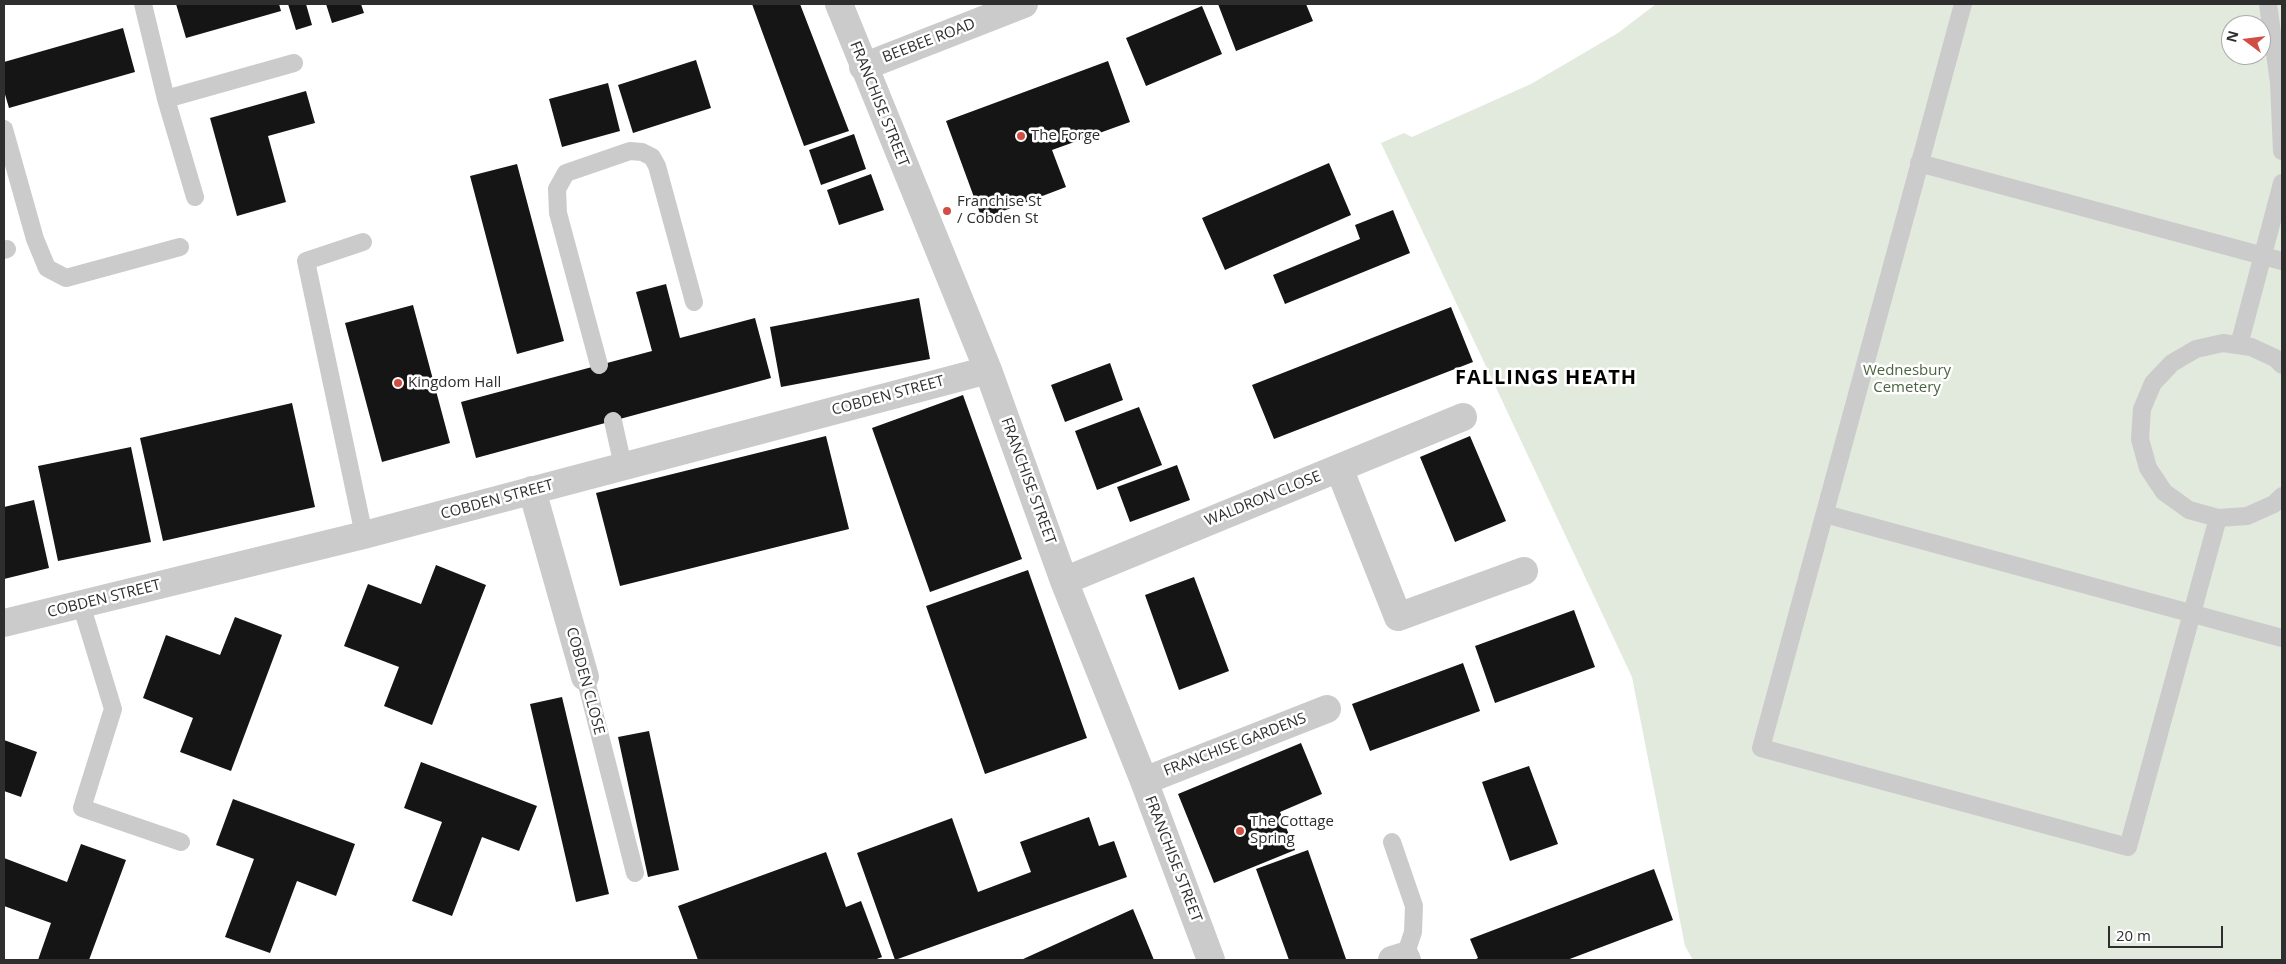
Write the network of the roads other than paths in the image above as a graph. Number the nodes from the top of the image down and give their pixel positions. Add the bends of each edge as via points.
1 (142, 4) edge
2 (839, 4) edge
3 (1024, 4) edge
4 (1963, 4) edge
5 (2268, 4) edge
6 (294, 63) dead end
7 (863, 67) junction
8 (166, 99) junction
9 (4, 130) edge
10 (2282, 151) edge
11 (1919, 163) junction
12 (2282, 183) edge
13 (195, 197) dead end
14 (363, 242) dead end
15 (180, 247) dead end
16 (2263, 256) junction
17 (2282, 261) edge
18 (694, 302) dead end
19 (2239, 345) junction
20 (599, 365) dead end
21 (2282, 365) edge
22 (988, 370) junction
23 (1463, 417) dead end
24 (613, 420) dead end
25 (623, 466) junction
26 (1339, 468) junction
27 (532, 490) junction
28 (2282, 496) edge
29 (1825, 514) junction
30 (2218, 518) junction
31 (364, 535) junction
32 (1524, 571) dead end
33 (1064, 581) junction
34 (80, 604) junction
35 (2191, 614) junction
36 (4, 623) edge
37 (2282, 638) edge
38 (584, 677) joint
39 (1327, 708) dead end
40 (1144, 781) junction
41 (181, 842) dead end
42 (1392, 842) dead end
43 (635, 873) dead end
44 (1402, 959) edge
45 (1212, 960) edge

1 - 8 lane
2 - 7 street, FRANCHISE STREET
3 - 7 street, BEEBEE ROAD
4 - 11 lane
5 - 10 lane via 2280,82
6 - 8 lane
7 - 22 street, FRANCHISE STREET
8 - 13 lane
9 - 15 lane via 35,240 47,268 66,278
11 - 16 lane
11 - 29 lane
12 - 16 lane
14 - 31 lane via 306,261
16 - 17 lane
16 - 19 lane
18 - 20 lane via 652,157 630,151 566,173 557,189 558,212
19 - 21 lane via 2276,358
19 - 30 lane via 2223,343 2196,349 2172,363 2153,383 2142,409 2140,438 2148,468 2164,492 2189,510
22 - 25 street, COBDEN STREET
22 - 33 street, FRANCHISE STREET
23 - 26 street, WALDRON CLOSE
24 - 25 lane
25 - 27 street, COBDEN STREET
26 - 32 street via 1398,617
26 - 33 street, WALDRON CLOSE
27 - 31 street, COBDEN STREET
27 - 38 street, COBDEN CLOSE
28 - 30 lane via 2274,504 2247,516
29 - 35 lane
29 - 35 lane via 1761,748 2128,847
30 - 35 lane
31 - 34 street, COBDEN STREET
33 - 40 street, FRANCHISE STREET
34 - 36 street, COBDEN STREET
34 - 41 lane via 113,709 82,808
35 - 37 lane
38 - 43 lane, COBDEN CLOSE
39 - 40 street, FRANCHISE GARDENS
40 - 45 street, FRANCHISE STREET
42 - 44 lane via 1414,906 1413,932

